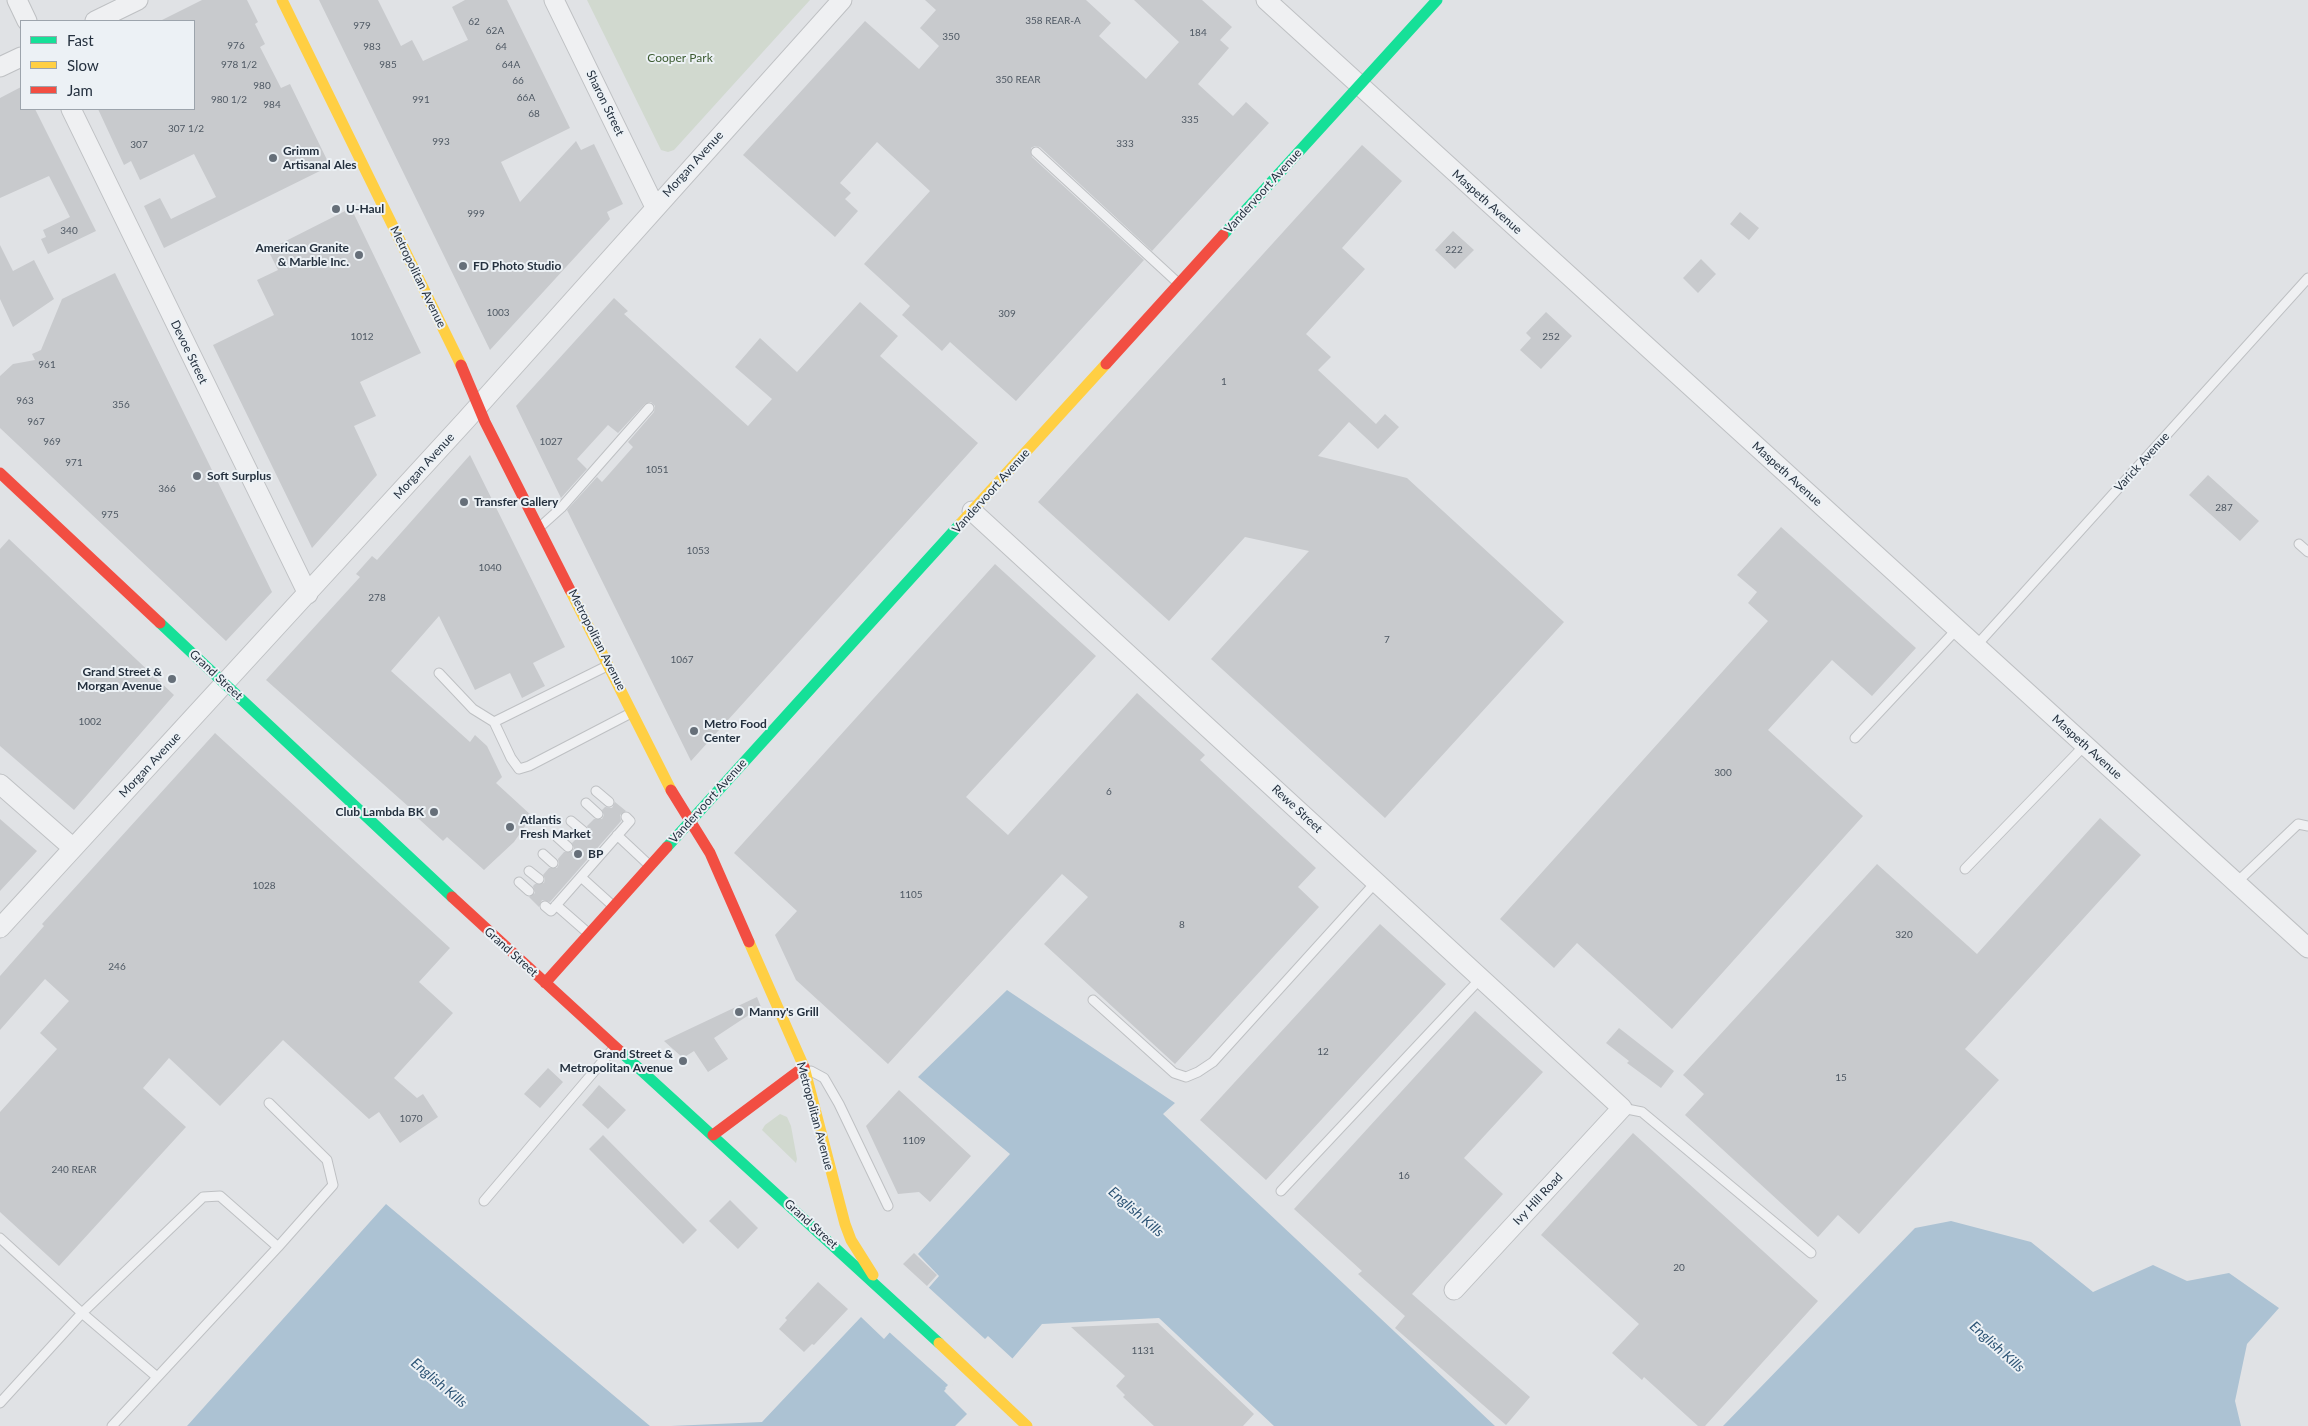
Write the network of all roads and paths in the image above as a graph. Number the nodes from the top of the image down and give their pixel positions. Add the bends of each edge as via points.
1 (17, 0) edge
2 (138, 0) edge
3 (282, 0) edge
4 (554, 0) edge
5 (842, 0) edge
6 (1266, 0) edge
7 (1438, 0) edge
8 (27, 20) edge
9 (97, 20) edge
10 (20, 57) edge
11 (0, 67) edge
12 (1360, 85) junction
13 (71, 110) edge
14 (1036, 152) dead end
15 (655, 207) junction
16 (2308, 278) edge
17 (1179, 284) junction
18 (479, 404) junction
19 (649, 408) dead end
20 (0, 473) edge
21 (972, 511) junction
22 (540, 528) junction
23 (2299, 544) dead end
24 (2308, 552) edge
25 (308, 594) junction
26 (1957, 629) junction
27 (1976, 646) junction
28 (609, 664) junction
29 (439, 673) dead end
30 (225, 684) junction
31 (634, 712) junction
32 (494, 722) junction
33 (1855, 738) dead end
34 (2085, 745) junction
35 (0, 784) edge
36 (596, 791) dead end
37 (608, 802) dead end
38 (586, 803) dead end
39 (598, 814) dead end
40 (626, 817) dead end
41 (571, 820) dead end
42 (691, 821) junction
43 (2308, 826) edge
44 (583, 831) dead end
45 (617, 833) junction
46 (557, 837) dead end
47 (568, 847) dead end
48 (73, 848) junction
49 (543, 854) dead end
50 (553, 863) dead end
51 (650, 866) junction
52 (1966, 869) dead end
53 (529, 870) dead end
54 (539, 879) dead end
55 (575, 879) junction
56 (519, 882) dead end
57 (1376, 882) junction
58 (2236, 883) junction
59 (528, 891) dead end
60 (557, 899) junction
61 (545, 906) dead end
62 (614, 907) junction
63 (0, 928) edge
64 (589, 934) junction
65 (2308, 948) edge
66 (1481, 978) junction
67 (545, 983) junction
68 (1093, 1000) dead end
69 (615, 1046) junction
70 (804, 1067) junction
71 (269, 1103) dead end
72 (1622, 1108) junction
73 (714, 1136) junction
74 (1280, 1191) dead end
75 (484, 1201) dead end
76 (888, 1206) dead end
77 (0, 1238) edge
78 (278, 1246) junction
79 (1812, 1253) dead end
80 (883, 1290) junction
81 (1454, 1290) dead end
82 (82, 1313) junction
83 (157, 1377) junction
84 (0, 1403) edge
85 (112, 1426) edge
86 (1027, 1426) edge

1 - 8 street
2 - 9 street
3 - 18 main road, Metropolitan Avenue
4 - 15 street, Sharon Street
5 - 15 street, Morgan Avenue
6 - 12 street, Maspeth Avenue
7 - 12 main road, Vandervoort Avenue
10 - 11 street
12 - 17 main road, Vandervoort Avenue
12 - 26 street, Maspeth Avenue
13 - 25 street, Devoe Street
14 - 17 lane
15 - 18 street, Morgan Avenue
16 - 27 lane, Varick Avenue
17 - 21 main road, Vandervoort Avenue
18 - 22 main road, Metropolitan Avenue via 485,422
18 - 25 street, Morgan Avenue
19 - 22 lane
20 - 30 main road, Grand Street
21 - 42 main road, Vandervoort Avenue
21 - 57 street, Rewe Street
22 - 28 main road, Metropolitan Avenue
23 - 24 lane
25 - 30 street, Morgan Avenue
26 - 27 street, Maspeth Avenue
26 - 33 lane
27 - 34 street, Maspeth Avenue
28 - 31 main road, Metropolitan Avenue
28 - 32 lane
29 - 32 lane via 473,709
30 - 48 street, Morgan Avenue
30 - 67 main road, Grand Street
31 - 32 lane via 529,766 519,768
31 - 42 main road, Metropolitan Avenue via 671,789
34 - 52 lane
34 - 58 street, Maspeth Avenue
35 - 48 street
36 - 37 lane
38 - 39 lane
40 - 45 lane via 630,821
41 - 44 lane
42 - 51 main road, Vandervoort Avenue
42 - 70 main road, Metropolitan Avenue via 710,853
43 - 58 lane via 2298,824
45 - 51 lane
45 - 55 lane
46 - 47 lane
48 - 63 street, Morgan Avenue
49 - 50 lane
51 - 62 main road, Vandervoort Avenue
53 - 54 lane
55 - 60 lane
55 - 62 lane
56 - 59 lane
57 - 66 street, Rewe Street
57 - 68 lane via 1213,1062 1198,1072 1186,1077 1174,1073
58 - 65 street, Maspeth Avenue
60 - 61 lane via 551,911
60 - 64 lane
62 - 64 main road, Vandervoort Avenue
64 - 67 main road, Vandervoort Avenue
66 - 72 street, Rewe Street
66 - 74 lane
67 - 69 main road, Grand Street
69 - 73 main road, Grand Street
69 - 75 lane
70 - 73 main road
70 - 76 lane via 824,1078
70 - 80 main road, Metropolitan Avenue via 845,1224 855,1248
71 - 78 lane via 327,1160 333,1185
72 - 79 lane via 1642,1112
72 - 81 street, Ivy Hill Road
73 - 80 main road, Grand Street
77 - 82 lane
78 - 82 lane via 220,1196 203,1197
78 - 83 lane
80 - 86 main road, Grand Street
82 - 83 lane
82 - 84 lane
83 - 85 lane

